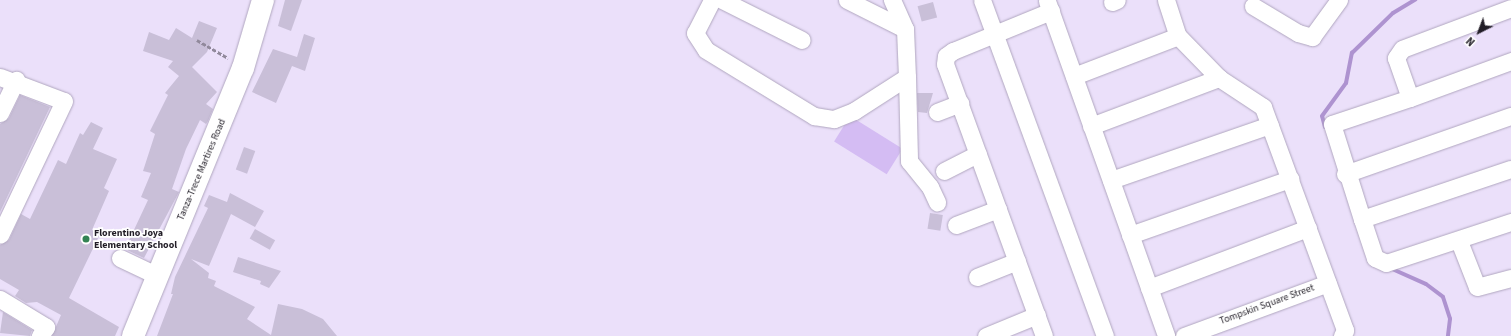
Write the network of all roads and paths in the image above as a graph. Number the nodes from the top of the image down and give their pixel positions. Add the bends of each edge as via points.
1 (263, 0) edge
2 (712, 0) edge
3 (722, 0) edge
4 (848, 0) edge
5 (892, 0) edge
6 (982, 0) edge
7 (1166, 0) edge
8 (1339, 0) edge
9 (1049, 6) edge
10 (1253, 6) dead end
11 (1511, 8) edge
12 (905, 29) junction
13 (994, 34) junction
14 (1178, 36) junction
15 (197, 40) dead end
16 (802, 40) dead end
17 (1511, 61) edge
18 (244, 68) junction
19 (1074, 76) junction
20 (907, 77) junction
21 (1219, 78) junction
22 (8, 79) edge
23 (1410, 98) junction
24 (960, 103) junction
25 (937, 112) dead end
26 (0, 113) edge
27 (1511, 116) edge
28 (1270, 125) junction
29 (1091, 126) junction
30 (978, 154) junction
31 (1511, 169) edge
32 (944, 170) dead end
33 (1345, 174) junction
34 (1290, 179) junction
35 (1111, 180) junction
36 (937, 202) dead end
37 (998, 209) junction
38 (1362, 219) junction
39 (1511, 222) edge
40 (956, 225) dead end
41 (1308, 228) junction
42 (0, 235) edge
43 (1130, 235) junction
44 (1459, 241) junction
45 (120, 258) dead end
46 (1017, 261) junction
47 (158, 276) junction
48 (977, 277) dead end
49 (1511, 278) edge
50 (1328, 283) junction
51 (1149, 288) junction
52 (0, 299) edge
53 (1037, 315) junction
54 (40, 336) edge
55 (133, 336) edge
56 (986, 336) edge
57 (1044, 336) edge
58 (1105, 336) edge
59 (1166, 336) edge
60 (1184, 336) edge
61 (1342, 336) edge

1 - 18 main road, Tanza-Trece Martires Road
2 - 20 street via 695,33 697,40 706,50 814,116 834,119 854,111
3 - 16 street
4 - 12 street
5 - 12 street
6 - 13 street
7 - 14 street
8 - 10 street via 1312,36 1298,33
9 - 13 street
9 - 19 street
11 - 23 street via 1402,49 1396,58
12 - 20 street
13 - 24 street via 946,56
13 - 58 street
14 - 19 street
14 - 21 street
15 - 18 path
17 - 23 street
18 - 47 main road, Tanza-Trece Martires Road
19 - 29 street
20 - 36 street via 909,162 930,187
21 - 28 street via 1263,107
21 - 29 street
22 - 26 street
22 - 42 street via 64,101
23 - 33 street via 1332,124
24 - 25 street
24 - 30 street
27 - 33 street
28 - 34 street
28 - 35 street
29 - 35 street
30 - 32 street
30 - 37 street
31 - 38 street
33 - 38 street
34 - 41 street
34 - 43 street
35 - 43 street
37 - 40 street
37 - 46 street
38 - 44 street via 1375,258 1386,263
39 - 44 street
41 - 50 street
41 - 51 street
43 - 51 street
44 - 49 street via 1477,287
45 - 47 street
46 - 48 street
46 - 53 street
47 - 55 main road, Tanza-Trece Martires Road
50 - 60 street, Tompskin Square Street
50 - 61 street via 1345,330
51 - 59 street
52 - 54 street via 46,327
53 - 56 street
53 - 57 street

